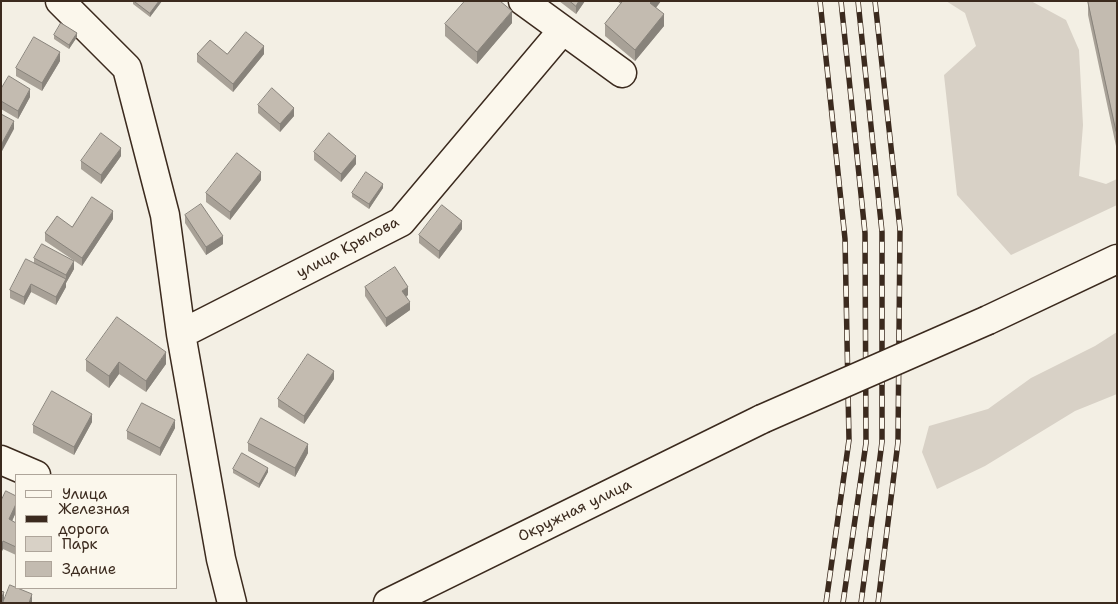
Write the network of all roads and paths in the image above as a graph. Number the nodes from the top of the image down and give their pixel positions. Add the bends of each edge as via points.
1 (60, 1) edge
2 (522, 1) edge
3 (562, 31) junction
4 (622, 73) dead end
5 (1117, 259) edge
6 (181, 334) junction
7 (1, 460) edge
8 (34, 474) edge
9 (232, 603) edge
10 (388, 603) edge

1 - 6 main road via 127,68 164,215
2 - 3 main road
3 - 4 main road
3 - 6 main road, улица Крылова via 401,222
5 - 10 main road, Окружная улица, bridge via 988,320 762,419
6 - 9 main road via 221,559
7 - 8 main road

